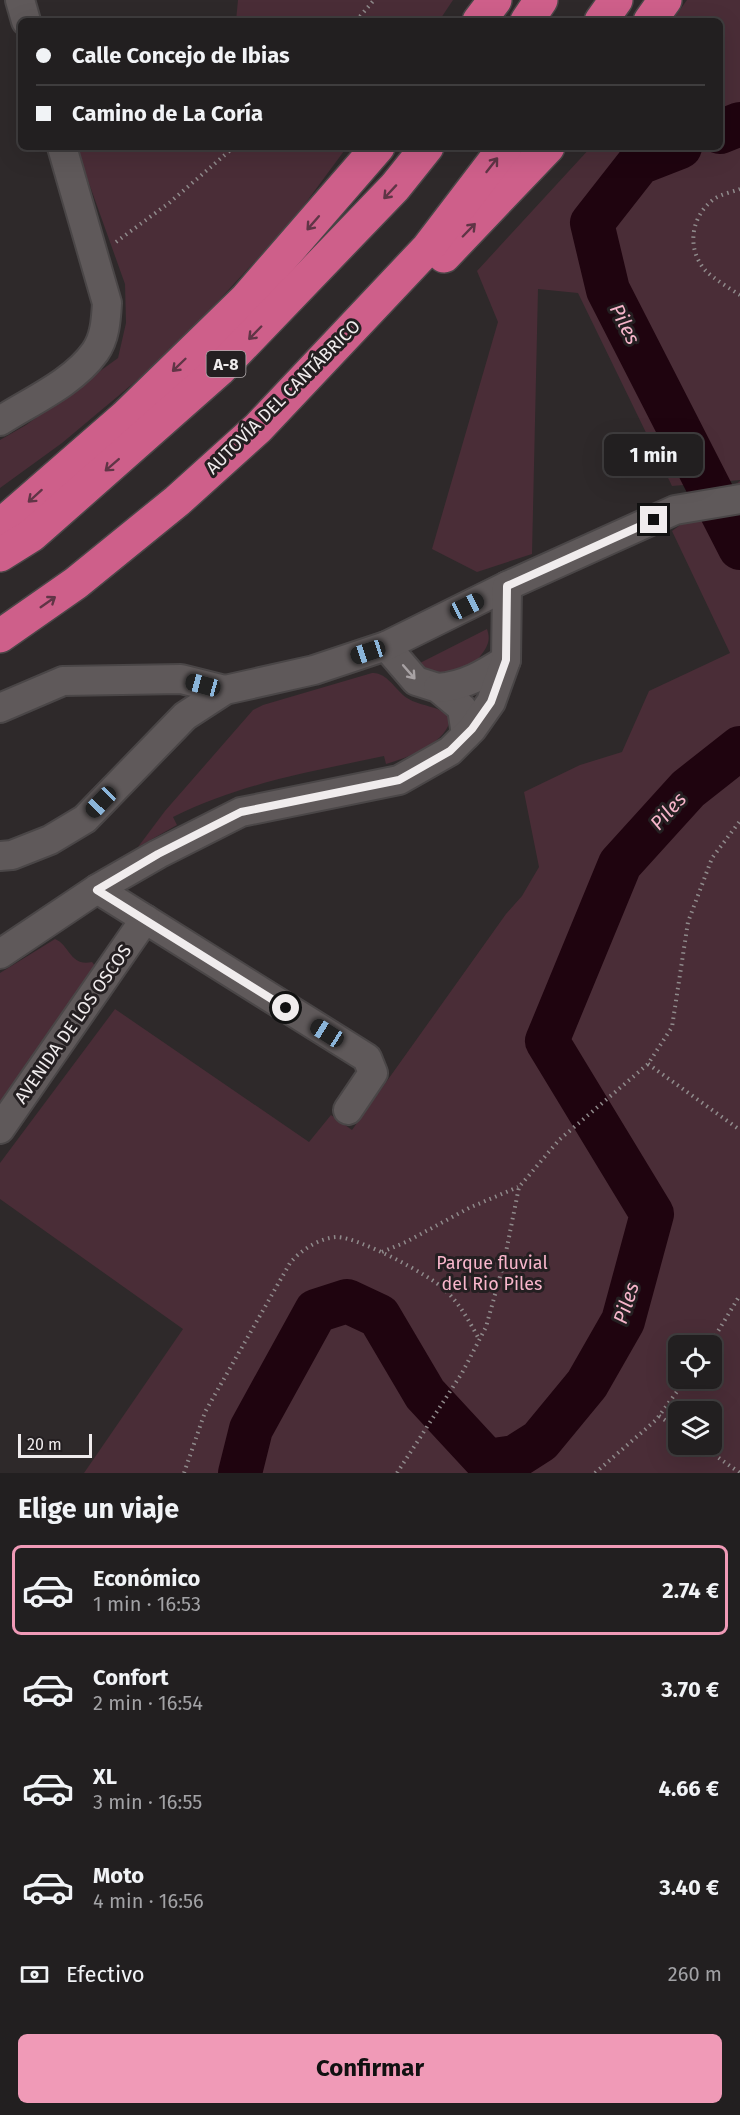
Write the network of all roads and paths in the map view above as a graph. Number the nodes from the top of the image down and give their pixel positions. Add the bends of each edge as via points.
1 (21, 0) edge
2 (374, 0) edge
3 (495, 0) edge
4 (541, 0) edge
5 (616, 0) edge
6 (664, 0) edge
7 (25, 18) edge
8 (359, 18) edge
9 (481, 18) edge
10 (528, 18) edge
11 (603, 18) edge
12 (652, 18) edge
13 (63, 150) edge
14 (231, 150) edge
15 (375, 150) edge
16 (425, 150) edge
17 (503, 150) edge
18 (545, 150) edge
19 (740, 189) edge
20 (94, 259) junction
21 (740, 295) edge
22 (0, 421) edge
23 (258, 428) junction
24 (740, 499) edge
25 (0, 526) edge
26 (0, 555) edge
27 (507, 586) junction
28 (0, 636) edge
29 (386, 646) junction
30 (506, 660) junction
31 (438, 688) junction
32 (225, 690) junction
33 (0, 708) edge
34 (466, 735) junction
35 (740, 821) edge
36 (0, 856) edge
37 (97, 890) junction
38 (145, 919) junction
39 (0, 954) edge
40 (648, 1064) junction
41 (348, 1110) dead end
42 (0, 1130) edge
43 (740, 1130) edge
44 (519, 1186) junction
45 (382, 1252) junction
46 (740, 1295) edge
47 (716, 1335) edge
48 (480, 1340) junction
49 (679, 1389) edge
50 (659, 1416) junction
51 (668, 1422) edge
52 (715, 1455) edge
53 (184, 1473) edge
54 (397, 1473) edge
55 (595, 1473) edge
56 (740, 1473) edge

1 - 7 street
2 - 8 path
3 - 9 highway
4 - 10 highway
5 - 11 highway
6 - 12 highway
13 - 20 street
14 - 20 path via 169,203
15 -> 25 highway via 246,299 124,417
16 -> 26 highway, A-8 via 395,188 219,370 32,535
23 -> 17 highway, AUTOVÍA DEL CANTÁBRICO via 428,248
23 -> 18 highway via 381,322
19 - 21 path via 716,198 700,211 694,228 694,249 706,270
20 - 22 street via 107,303 105,328 95,352 70,376
28 -> 23 highway, AUTOVÍA DEL CANTÁBRICO via 76,583
24 - 27 street via 675,510
27 - 29 street
27 - 30 street
29 -> 31 street via 416,681
29 - 32 street via 314,670
30 - 31 street via 456,687
30 - 34 street via 491,702
31 - 34 street via 462,708
32 - 33 street via 181,679 63,681
32 - 36 street via 185,716 85,819 50,840
34 - 37 street via 450,751 399,780 241,812
35 - 40 path via 712,858 688,922 672,1026
37 - 38 street
37 - 39 street
38 - 41 street via 367,1058 373,1073
38 - 42 street, AVENIDA DE LOS OSCOS
40 - 43 path
40 - 44 path via 559,1140
44 - 45 path
44 - 48 path via 504,1262
45 - 48 path via 442,1287 460,1306
45 - 53 path via 336,1237 302,1249 290,1263 205,1412
46 - 47 path
48 - 54 path
49 - 50 path
50 - 51 path
50 - 55 path
52 - 56 path

